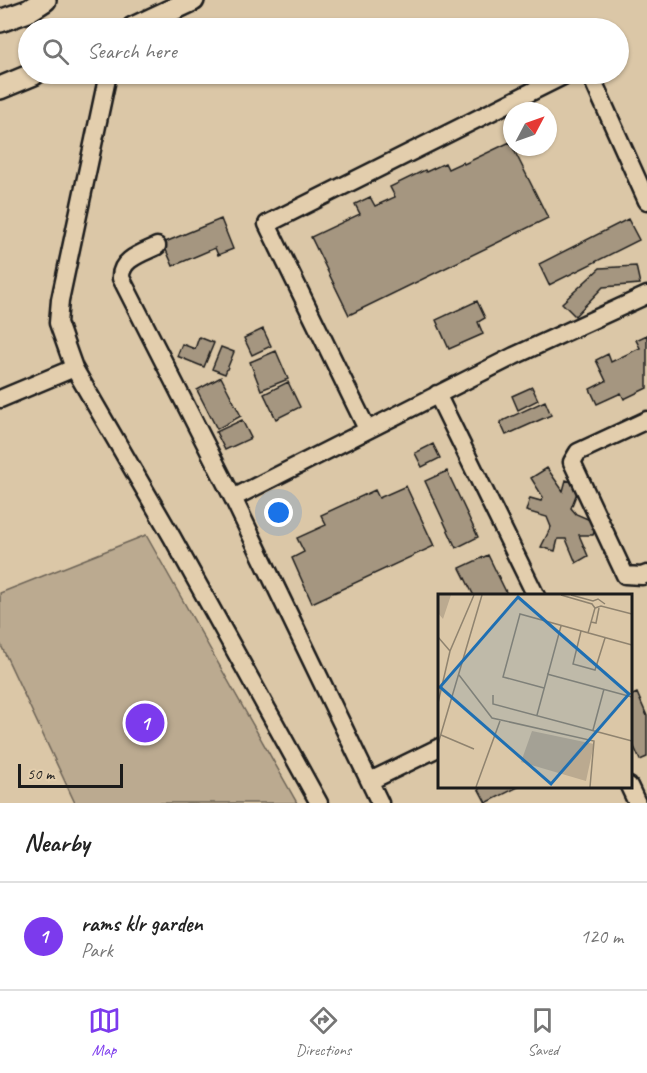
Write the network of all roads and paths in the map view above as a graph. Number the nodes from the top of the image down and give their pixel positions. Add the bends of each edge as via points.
1 (193, 0) edge
2 (31, 4) edge
3 (154, 18) edge
4 (0, 21) edge
5 (18, 81) edge
6 (106, 84) edge
7 (547, 84) edge
8 (594, 84) edge
9 (0, 88) edge
10 (647, 201) edge
11 (157, 246) dead end
12 (647, 295) edge
13 (74, 368) junction
14 (437, 394) junction
15 (0, 399) edge
16 (647, 420) edge
17 (367, 429) junction
18 (233, 498) junction
19 (647, 574) edge
20 (535, 594) edge
21 (438, 748) edge
22 (370, 781) junction
23 (630, 788) edge
24 (319, 803) edge
25 (380, 803) edge
26 (637, 803) edge

1 - 3 main road
2 - 4 main road
5 - 9 main road
6 - 13 street via 60,300 58,323
7 - 17 street via 267,224
8 - 10 street
11 - 18 street via 125,263 120,270 121,278
12 - 14 street
13 - 15 street
13 - 24 street
14 - 17 street
14 - 20 street
16 - 19 street via 578,452 572,462 625,575
17 - 18 street
18 - 22 street
21 - 22 street
22 - 25 street
23 - 26 street

